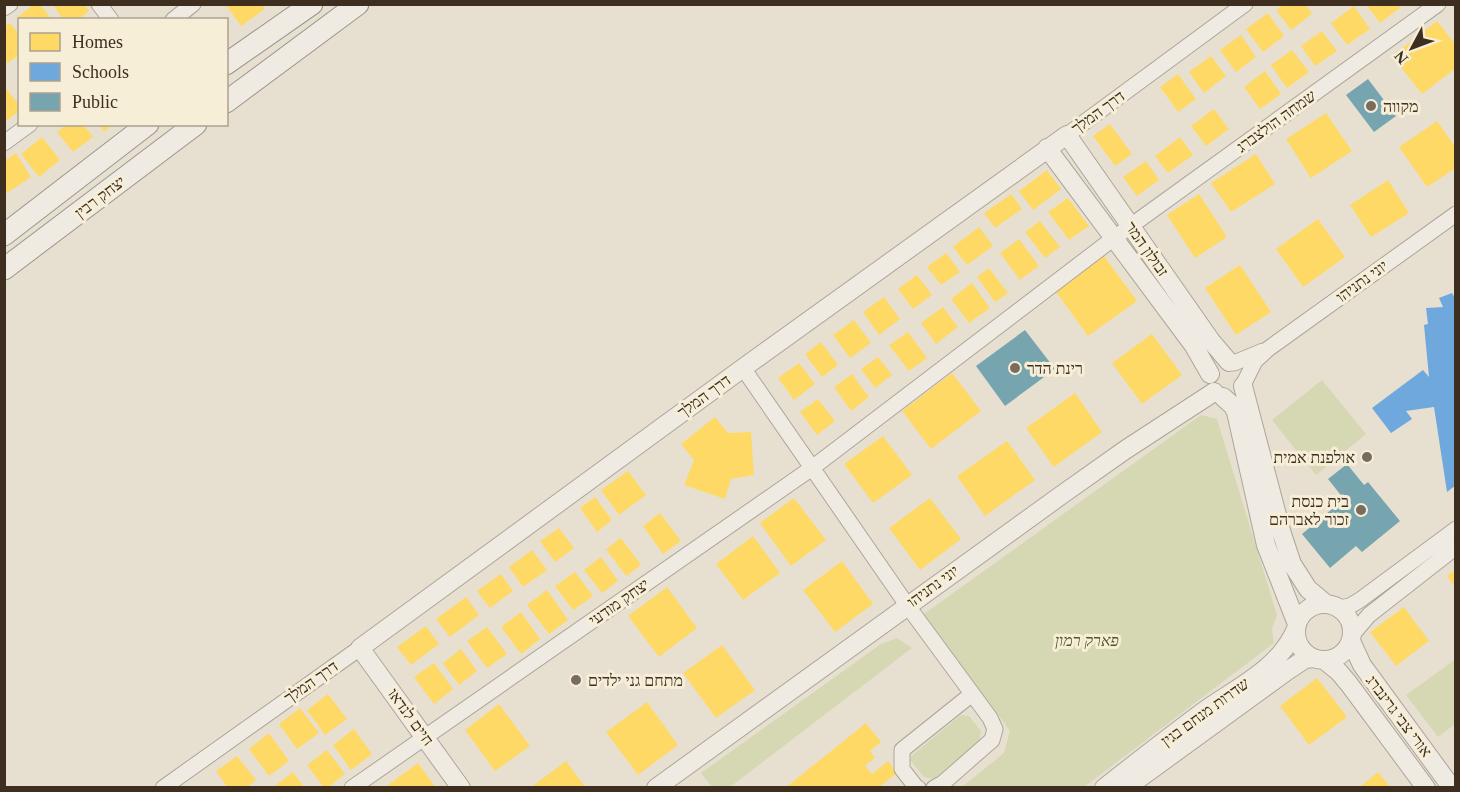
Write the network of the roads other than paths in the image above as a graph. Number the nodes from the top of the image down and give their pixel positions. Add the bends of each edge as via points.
1 (10, 4) edge
2 (99, 4) edge
3 (193, 4) edge
4 (312, 4) edge
5 (358, 4) edge
6 (1245, 4) edge
7 (1438, 4) edge
8 (4, 8) edge
9 (110, 18) edge
10 (176, 18) edge
11 (228, 63) edge
12 (228, 101) edge
13 (27, 126) edge
14 (145, 126) edge
15 (193, 126) edge
16 (1067, 135) junction
17 (4, 143) edge
18 (1047, 148) junction
19 (1455, 214) edge
20 (1131, 226) junction
21 (4, 235) edge
22 (1114, 238) junction
23 (4, 269) edge
24 (1268, 349) junction
25 (1232, 363) junction
26 (743, 368) junction
27 (1244, 384) junction
28 (1216, 388) junction
29 (812, 468) junction
30 (1455, 529) edge
31 (1455, 547) edge
32 (907, 605) junction
33 (1332, 606) junction
34 (1296, 626) junction
35 (1351, 638) junction
36 (360, 648) junction
37 (1319, 659) junction
38 (972, 694) junction
39 (426, 736) junction
40 (939, 786) edge
41 (917, 787) edge
42 (163, 788) edge
43 (352, 788) edge
44 (461, 788) edge
45 (657, 788) edge
46 (1104, 788) edge
47 (1126, 788) edge
48 (1426, 788) edge
49 (1452, 788) edge

1 - 8 street
2 - 9 street
3 - 10 street
4 - 11 main road
5 - 12 main road
6 - 16 street, דרך המלך
7 - 20 street, שמחה הולצברג
13 - 17 street
14 - 21 main road, יצחק רבין
15 - 23 main road, יצחק רבין
16 - 18 street, דרך המלך
16 - 20 street, זבולון המר
18 - 22 street, זבולון המר
18 - 26 street, דרך המלך
19 - 24 street, יוני נתניהו
20 - 22 street, שמחה הולצברג
20 - 25 street, זבולון המר via 1211,341
22 - 28 street, זבולון המר via 1194,346
22 - 29 street, יצחק מודעי
24 - 25 street, יוני נתניהו
24 - 27 street, יוני נתניהו via 1256,361
25 - 27 street via 1242,370
25 - 28 street via 1215,366
26 - 29 street
26 - 36 street, דרך המלך
27 - 28 street via 1237,394 1228,397
27 - 33 street via 1292,564 1308,589
28 - 32 street, יוני נתניהו
28 - 34 street, זבולון המר via 1236,412 1266,545
29 - 32 street
29 - 39 street, יצחק מודעי
30 - 33 street via 1360,600 1350,606
31 - 35 street via 1369,615
32 - 38 street
32 - 45 street, יוני נתניהו
33 - 34 street via 1307,609
33 - 35 street via 1346,614
34 - 37 street via 1302,649
34 - 46 street, שדרות מנחם בגין via 1287,646 1270,666
35 - 37 street via 1338,657
35 - 49 street, אורי צבי גרינברג via 1362,665
36 - 39 street, חיים לנדאו
36 - 42 street, דרך המלך
37 - 47 street, שדרות מנחם בגין via 1305,659 1287,671
37 - 48 street, אורי צבי גרינברג via 1349,684
38 - 40 street via 995,729 992,740
38 - 41 street via 902,750 902,769
39 - 43 street, יצחק מודעי
39 - 44 street, חיים לנדאו

